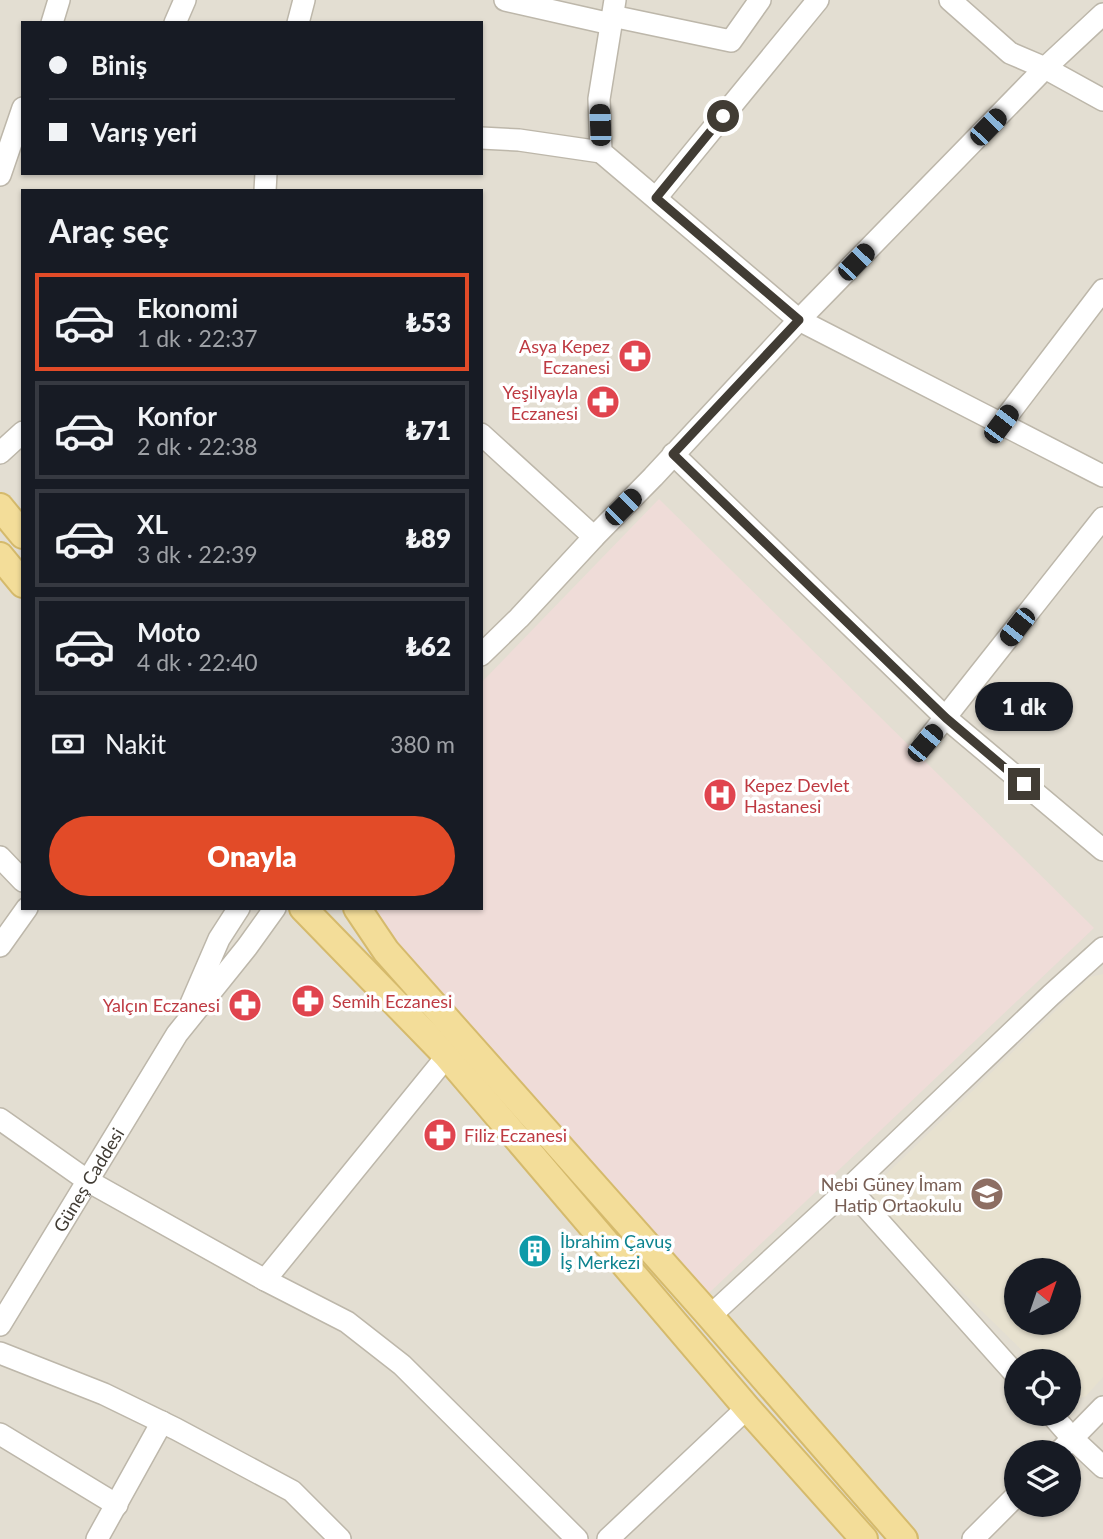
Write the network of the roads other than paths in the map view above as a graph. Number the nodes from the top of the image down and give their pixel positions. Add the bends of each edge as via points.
1 (60, 0) edge
2 (185, 0) edge
3 (304, 0) edge
4 (505, 0) edge
5 (760, 0) edge
6 (818, 0) edge
7 (950, 0) edge
8 (613, 13) edge
9 (1103, 14) edge
10 (53, 21) edge
11 (176, 21) edge
12 (299, 21) edge
13 (1045, 68) junction
14 (1103, 100) edge
15 (21, 114) edge
16 (483, 138) edge
17 (601, 152) junction
18 (21, 164) edge
19 (0, 176) edge
20 (656, 198) junction
21 (1103, 290) edge
22 (799, 320) junction
23 (1001, 424) junction
24 (21, 434) edge
25 (483, 436) edge
26 (0, 453) edge
27 (673, 454) junction
28 (1103, 476) edge
29 (0, 508) edge
30 (1103, 518) edge
31 (21, 533) edge
32 (594, 537) junction
33 (0, 556) edge
34 (21, 582) edge
35 (483, 653) edge
36 (946, 718) junction
37 (925, 743) dead end
38 (1103, 850) edge
39 (0, 857) edge
40 (21, 879) edge
41 (26, 910) edge
42 (238, 910) edge
43 (274, 910) edge
44 (305, 910) edge
45 (358, 910) edge
46 (0, 946) edge
47 (1103, 948) edge
48 (177, 1034) junction
49 (447, 1056) junction
50 (0, 1119) edge
51 (88, 1181) junction
52 (849, 1188) junction
53 (265, 1280) junction
54 (710, 1316) junction
55 (0, 1325) edge
56 (0, 1353) edge
57 (1004, 1361) edge
58 (747, 1408) junction
59 (1103, 1408) edge
60 (162, 1422) junction
61 (0, 1434) edge
62 (1072, 1440) edge
63 (1081, 1455) edge
64 (1103, 1468) edge
65 (117, 1505) junction
66 (1004, 1508) edge
67 (97, 1539) edge
68 (340, 1539) edge
69 (577, 1539) edge
70 (608, 1539) edge
71 (864, 1539) edge
72 (905, 1539) edge
73 (973, 1539) edge

1 - 10 street
2 - 11 street
3 - 12 street
4 - 8 street
5 - 8 street via 731,41
6 - 20 street
7 - 13 street via 1010,53
8 - 17 street via 600,99
9 - 13 street
13 - 14 street
13 - 22 street
15 - 19 street
16 - 17 street
17 - 20 street
18 - 19 street
20 - 22 street
21 - 23 street
22 - 23 street
22 - 27 street
23 - 28 street
24 - 26 street
25 - 32 street
27 - 32 street
27 - 36 street
29 - 31 main road
30 - 36 street
32 - 35 street
33 - 34 main road
36 - 37 street
36 - 38 street
39 - 40 street
41 - 46 street
42 - 48 street via 219,939
43 - 48 street
44 - 49 main road
45 - 54 main road via 386,951
47 - 52 street
48 - 51 street, Güneş Caddesi
49 - 53 street
49 - 58 main road
50 - 51 street
51 - 53 street
51 - 55 street, Güneş Caddesi
52 - 54 street
52 - 57 street
53 - 69 street via 347,1322 402,1365
54 - 72 main road
56 - 60 street
58 - 70 street
58 - 71 main road
59 - 62 street
60 - 65 street
60 - 68 street via 292,1491
61 - 65 street
63 - 64 street
65 - 67 street
66 - 73 street

